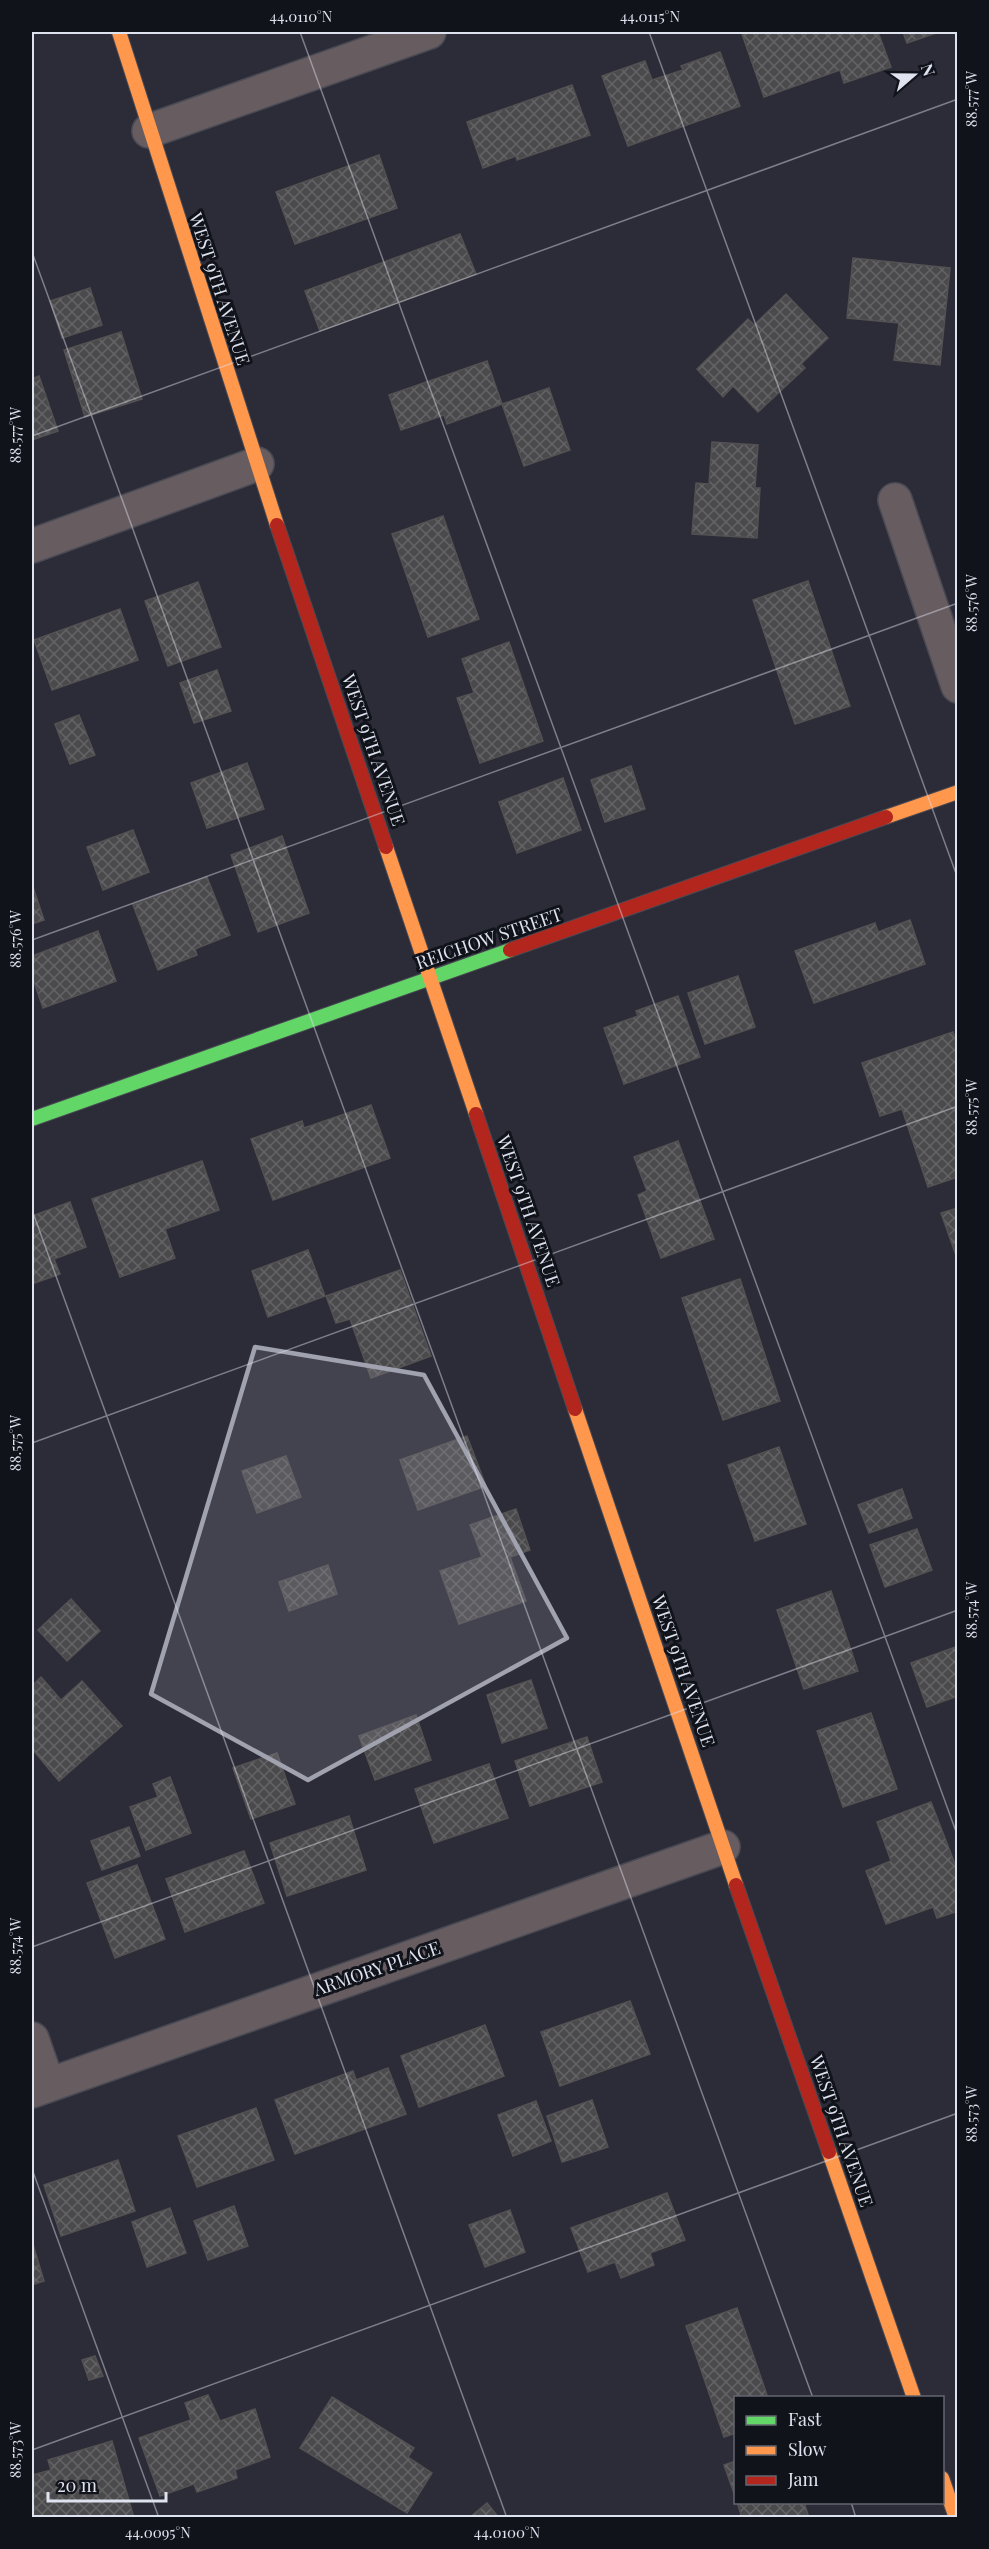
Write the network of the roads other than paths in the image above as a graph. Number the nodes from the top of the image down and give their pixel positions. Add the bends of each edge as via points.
1 (119, 32) edge
2 (429, 32) edge
3 (149, 131) junction
4 (257, 464) junction
5 (895, 500) dead end
6 (32, 546) edge
7 (957, 686) edge
8 (957, 792) edge
9 (431, 978) junction
10 (32, 1119) edge
11 (723, 1847) junction
12 (32, 2039) edge
13 (40, 2088) edge
14 (915, 2396) edge
15 (944, 2484) edge
16 (956, 2517) edge

1 - 3 main road, WEST 9TH AVENUE
2 - 3 street
3 - 4 main road, WEST 9TH AVENUE
4 - 6 street
4 - 9 main road, WEST 9TH AVENUE
5 - 7 street
8 - 9 main road, REICHOW STREET
9 - 10 main road, REICHOW STREET
9 - 11 main road, WEST 9TH AVENUE
11 - 13 street, ARMORY PLACE
11 - 14 main road, WEST 9TH AVENUE
12 - 13 street
15 - 16 main road

